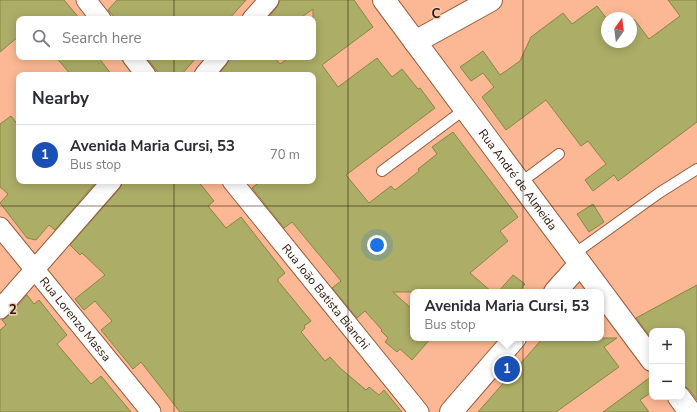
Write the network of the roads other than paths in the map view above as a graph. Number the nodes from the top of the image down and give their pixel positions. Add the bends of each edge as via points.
1 (86, 0) edge
2 (269, 0) edge
3 (384, 0) edge
4 (491, 0) edge
5 (99, 16) edge
6 (255, 16) edge
7 (415, 42) junction
8 (134, 60) edge
9 (216, 60) edge
10 (144, 72) edge
11 (206, 72) edge
12 (465, 109) junction
13 (559, 154) dead end
14 (697, 169) edge
15 (382, 171) dead end
16 (520, 183) junction
17 (109, 184) edge
18 (234, 184) edge
19 (0, 227) edge
20 (577, 259) junction
21 (35, 270) junction
22 (557, 289) edge
23 (599, 289) edge
24 (604, 295) edge
25 (0, 309) edge
26 (512, 341) edge
27 (649, 356) edge
28 (681, 400) edge
29 (151, 412) edge
30 (419, 412) edge
31 (451, 412) edge
32 (690, 412) edge

1 - 5 street
2 - 6 street
3 - 7 main road, Rua André de Almeida
4 - 7 main road
7 - 12 main road, Rua André de Almeida
8 - 10 street
9 - 11 street
12 - 15 lane
12 - 16 main road, Rua André de Almeida
13 - 16 lane
14 - 20 lane via 659,193
16 - 20 main road, Rua André de Almeida
17 - 21 street
18 - 30 street, Rua João Batista Bianchi
19 - 21 street, Rua Lorenzo Massa
20 - 22 main road
20 - 23 main road, Rua André de Almeida
21 - 25 street
21 - 29 street, Rua Lorenzo Massa
24 - 27 main road, Rua André de Almeida
26 - 31 main road
28 - 32 main road

